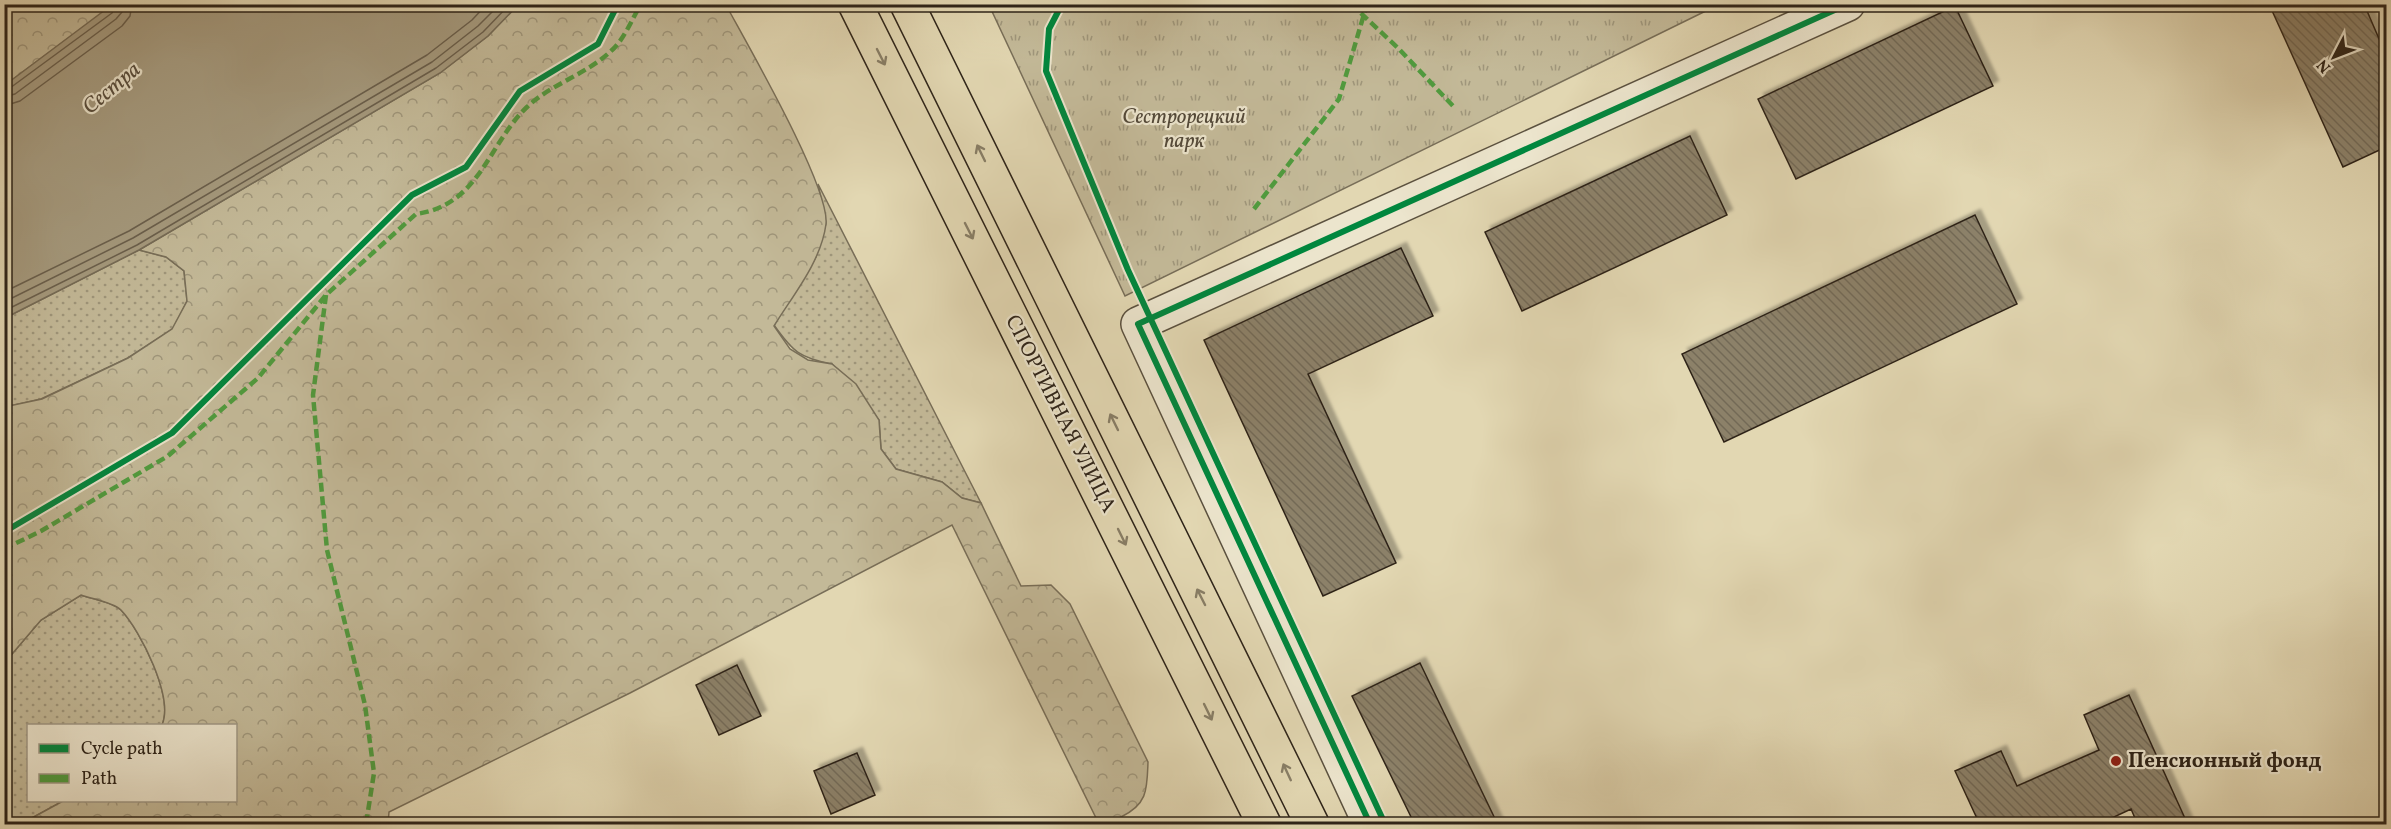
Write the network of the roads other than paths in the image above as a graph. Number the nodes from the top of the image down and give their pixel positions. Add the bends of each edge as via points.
1 (855, 4) edge
2 (907, 4) edge
3 (1848, 4) edge
4 (1263, 825) edge
5 (1312, 825) edge
6 (1370, 825) edge

1 -> 4 highway, СПОРТИВНАЯ УЛИЦА
5 -> 2 highway, СПОРТИВНАЯ УЛИЦА
3 - 6 street via 1138,324

